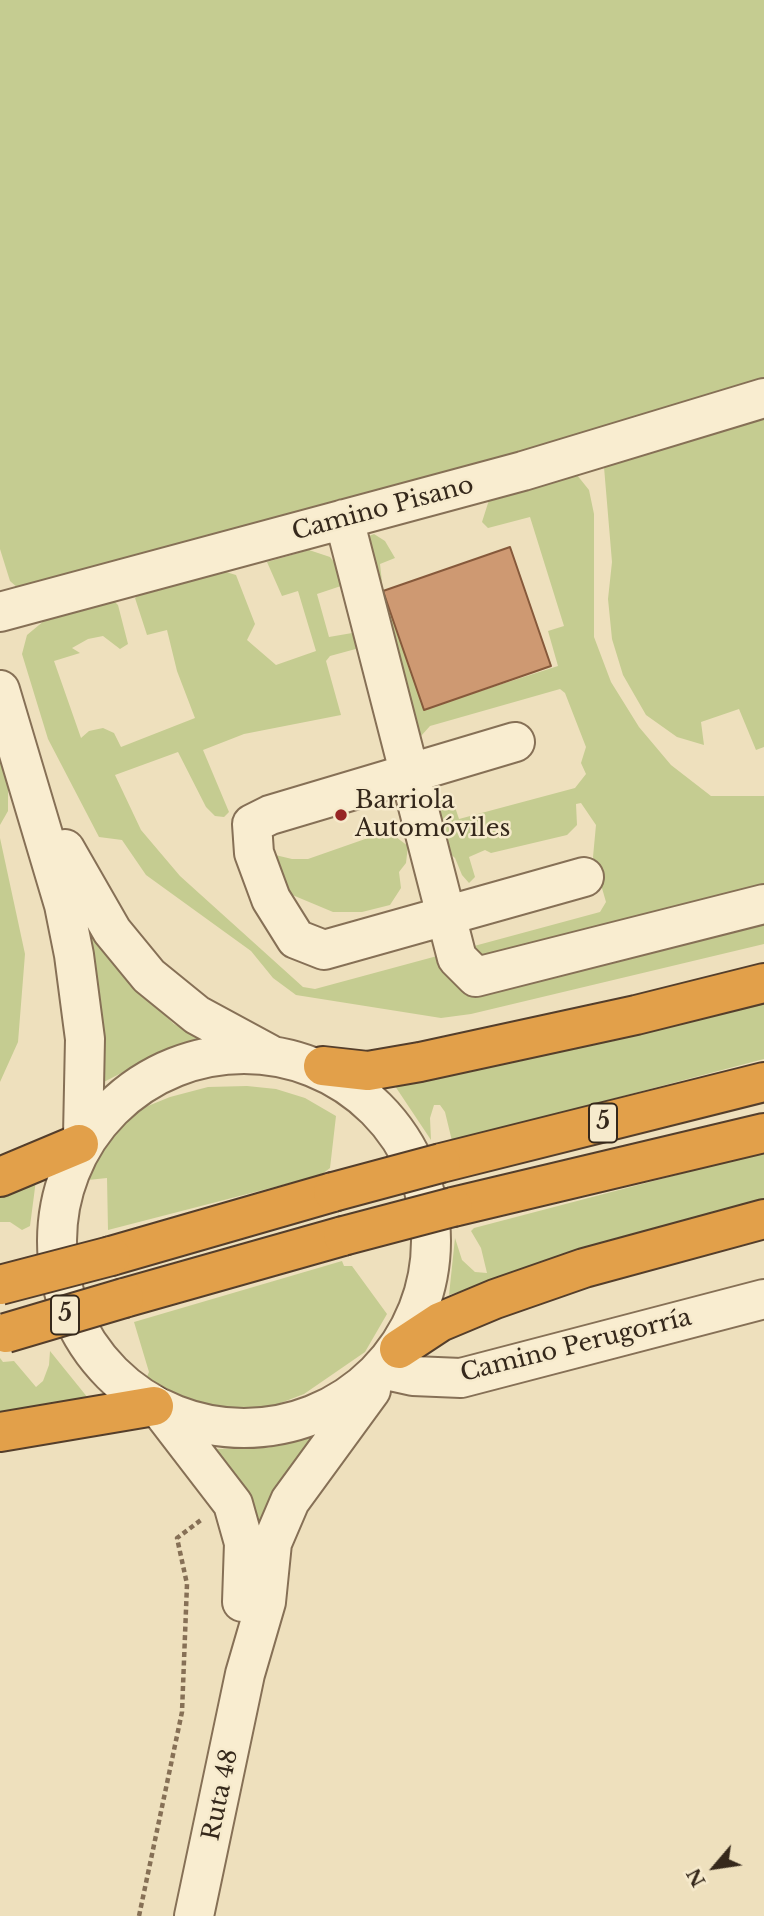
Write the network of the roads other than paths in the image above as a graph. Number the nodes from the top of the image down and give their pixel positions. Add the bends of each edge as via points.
1 (764, 398) edge
2 (344, 519) junction
3 (0, 612) edge
4 (0, 690) edge
5 (515, 742) dead end
6 (23, 766) junction
7 (409, 775) junction
8 (584, 877) dead end
9 (764, 904) edge
10 (446, 916) junction
11 (764, 983) edge
12 (269, 1054) junction
13 (323, 1066) junction
14 (764, 1082) edge
15 (764, 1133) edge
16 (81, 1140) junction
17 (0, 1177) edge
18 (764, 1219) edge
19 (0, 1284) edge
20 (764, 1299) edge
21 (3, 1333) edge
22 (389, 1365) junction
23 (157, 1407) junction
24 (0, 1432) edge
25 (245, 1674) junction
26 (194, 1916) edge

1 - 2 street, Camino Pisano
2 - 3 street, Camino Pisano
2 - 7 street
4 - 6 street
5 - 7 street
6 - 12 street via 83,885 112,931 149,976 197,1015
6 - 16 street via 74,955 85,1039
7 - 10 street
7 - 10 street via 252,824 254,853 271,898 296,939 324,950
8 - 10 street
9 - 10 street via 476,977 457,958
11 - 13 highway via 420,1062 368,1071
12 - 13 street
12 - 16 street via 223,1057 176,1070 140,1087 106,1111
13 - 22 street via 357,1090 400,1135 426,1192 432,1254 417,1315
14 - 19 highway, 5, bridge via 441,1163
15 - 21 highway, 5, bridge via 453,1207
16 - 17 highway
16 - 23 street via 60,1199 57,1261 74,1321 110,1372
18 - 22 highway via 584,1268 508,1295 440,1322
20 - 22 street, Camino Perugorría via 461,1378 413,1376
22 - 23 street via 336,1405 279,1426 218,1427
22 - 25 street via 290,1501 272,1543 266,1602
23 - 24 highway
23 - 25 street via 233,1504 244,1543 241,1611
25 - 26 street, Ruta 48

